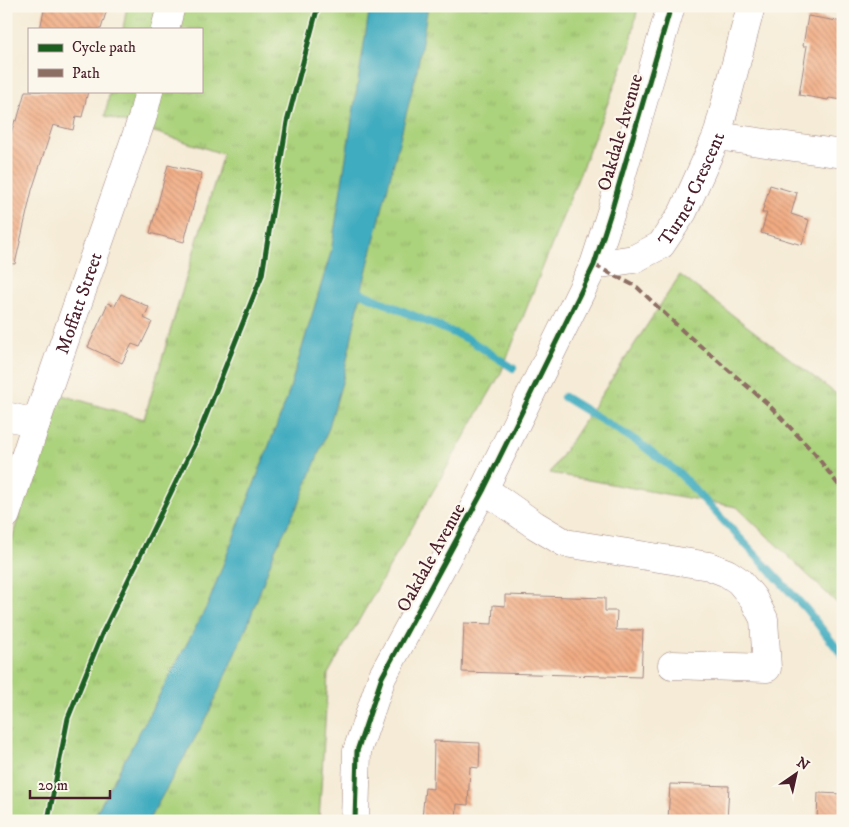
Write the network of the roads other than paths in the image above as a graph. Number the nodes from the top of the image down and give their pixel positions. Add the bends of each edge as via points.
1 (170, 6) edge
2 (670, 6) edge
3 (751, 6) edge
4 (165, 28) edge
5 (149, 92) edge
6 (717, 136) junction
7 (843, 154) edge
8 (594, 265) junction
9 (6, 416) edge
10 (36, 423) junction
11 (484, 489) junction
12 (6, 515) edge
13 (672, 664) dead end
14 (355, 821) edge

1 - 4 street
2 - 8 street, Oakdale Avenue
3 - 6 street, Turner Crescent
5 - 10 street, Moffatt Street
6 - 7 street
6 - 8 street, Turner Crescent via 683,212 661,245 634,259
8 - 11 street, Oakdale Avenue
9 - 10 street
10 - 12 street, Moffatt Street
11 - 13 street via 565,543 709,566 739,581 764,619 767,668
11 - 14 street, Oakdale Avenue via 382,676 357,752

